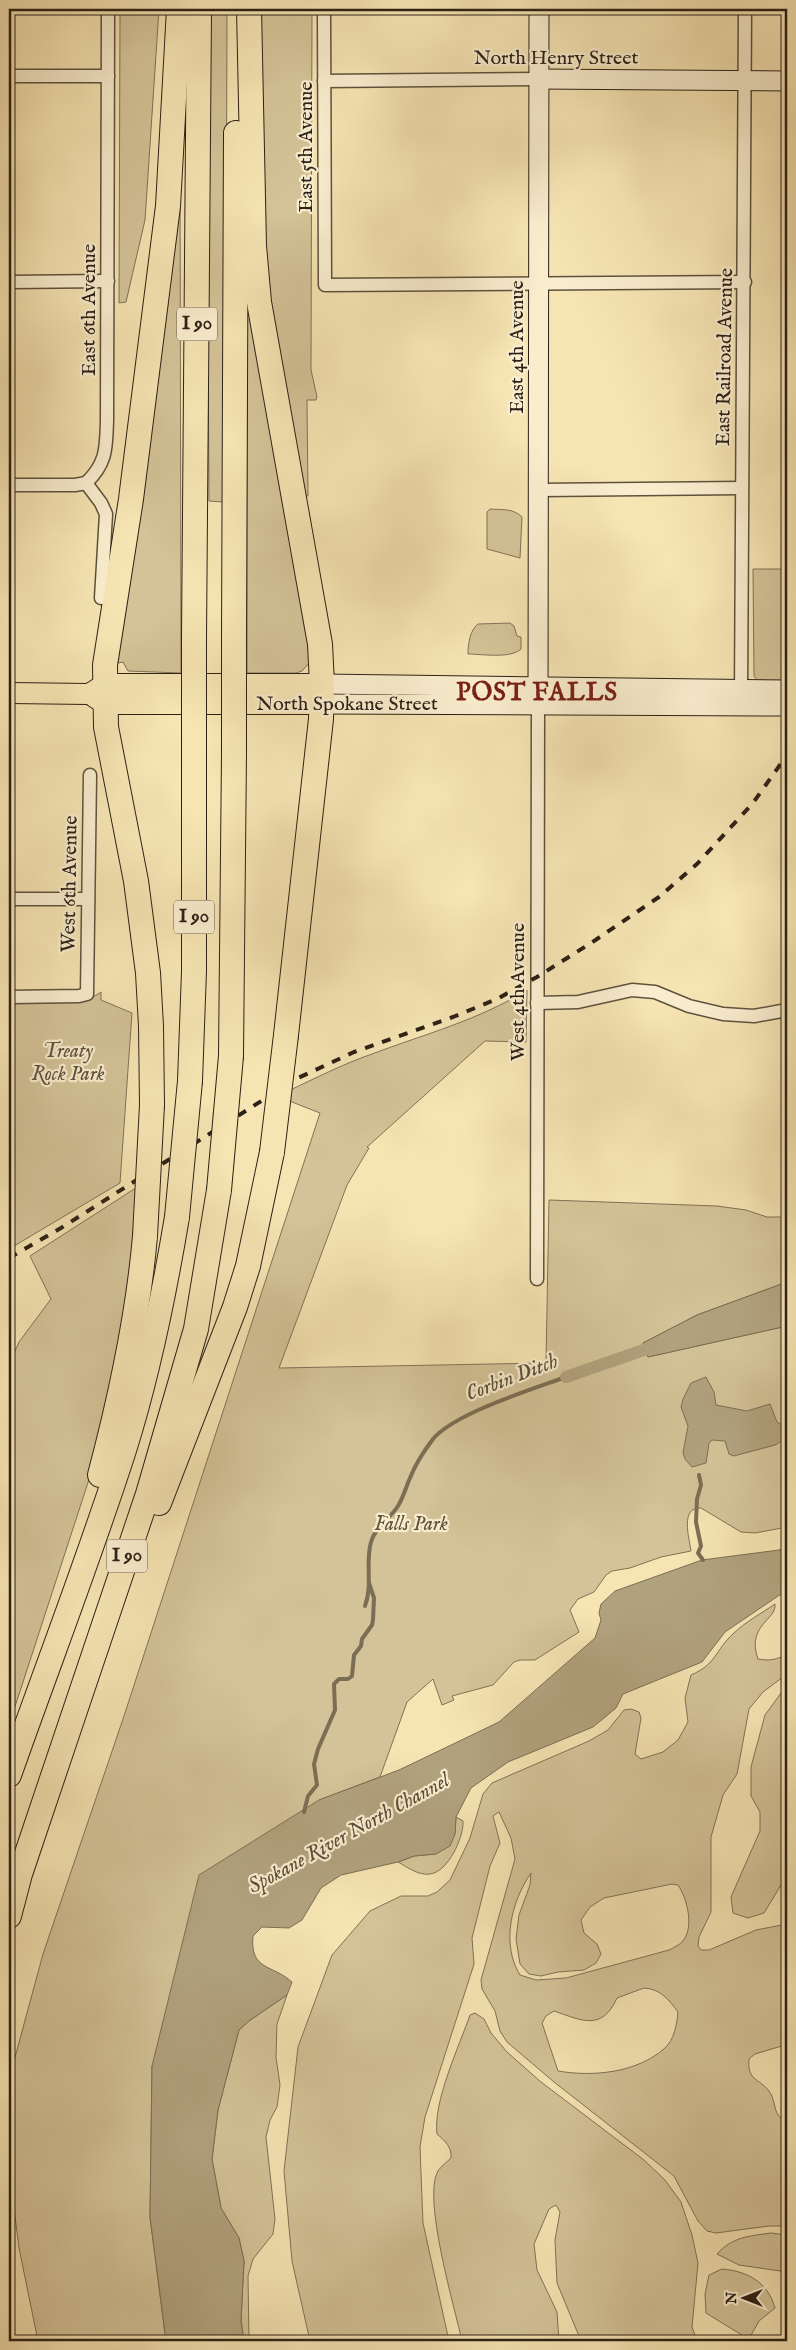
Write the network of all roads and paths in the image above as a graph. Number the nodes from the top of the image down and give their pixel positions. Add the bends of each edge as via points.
1 (108, 9) edge
2 (179, 9) edge
3 (199, 9) edge
4 (236, 9) edge
5 (249, 9) edge
6 (324, 9) edge
7 (539, 9) edge
8 (745, 9) edge
9 (9, 76) edge
10 (108, 76) junction
11 (539, 79) junction
12 (324, 81) junction
13 (744, 81) junction
14 (787, 81) edge
15 (108, 281) junction
16 (9, 282) edge
17 (540, 282) junction
18 (745, 282) junction
19 (86, 483) junction
20 (9, 485) edge
21 (742, 488) junction
22 (538, 490) junction
23 (101, 598) dead end
24 (538, 685) junction
25 (787, 690) edge
26 (9, 693) edge
27 (100, 694) junction
28 (322, 694) junction
29 (741, 697) junction
30 (538, 705) junction
31 (787, 706) edge
32 (90, 775) dead end
33 (9, 899) edge
34 (88, 899) junction
35 (9, 997) edge
36 (537, 1002) junction
37 (787, 1010) edge
38 (537, 1279) dead end
39 (82, 1690) junction
40 (9, 1766) edge
41 (9, 1775) edge
42 (9, 1916) edge

1 - 10 street, East 6th Avenue
2 - 27 highway via 168,206 131,499
3 - 41 highway, I 90, bridge via 194,971 183,1173 167,1280 124,1448
4 - 39 highway, I 90, bridge via 231,1056 219,1190 196,1329 148,1494
5 - 28 highway via 254,246 259,302 320,644
6 - 12 street, East 5th Avenue
7 - 11 street, East 4th Avenue
8 - 13 street, East Railroad Avenue
9 - 10 street
10 - 15 street, East 6th Avenue
11 - 12 street, North Henry Street
11 - 13 street, North Henry Street
11 - 17 street, East 4th Avenue
12 - 17 street, East 5th Avenue via 325,285
13 - 14 street, North Henry Street
13 - 18 street, East Railroad Avenue
15 - 16 street
15 - 19 street, East 6th Avenue via 106,450 102,465
17 - 18 street
17 - 22 street, East 4th Avenue
18 - 21 street, East Railroad Avenue
19 - 20 street
19 - 23 street via 106,514
21 - 22 street
21 - 29 street, East Railroad Avenue
22 - 24 street, East 4th Avenue
24 - 28 street, North Spokane Street
24 - 29 street, North Spokane Street
24 - 30 street, East 4th Avenue
25 - 29 street, North Spokane Street
26 - 27 main road, North Spokane Street
27 - 28 main road, North Spokane Street
27 - 40 highway, bridge via 136,881 148,973 152,1105 142,1279 111,1432
28 - 30 street, North Spokane Street
28 - 39 highway, bridge via 272,1152 250,1258 235,1308 121,1602
29 - 30 street, North Spokane Street
29 - 31 street, North Spokane Street
30 - 36 street, West 4th Avenue
32 - 34 street, West 6th Avenue
33 - 34 street
34 - 35 street, West 6th Avenue via 87,994
36 - 37 street via 578,1002 632,990 655,992 689,1006 723,1014 754,1016
36 - 38 street, West 4th Avenue
39 - 42 highway, I 90

